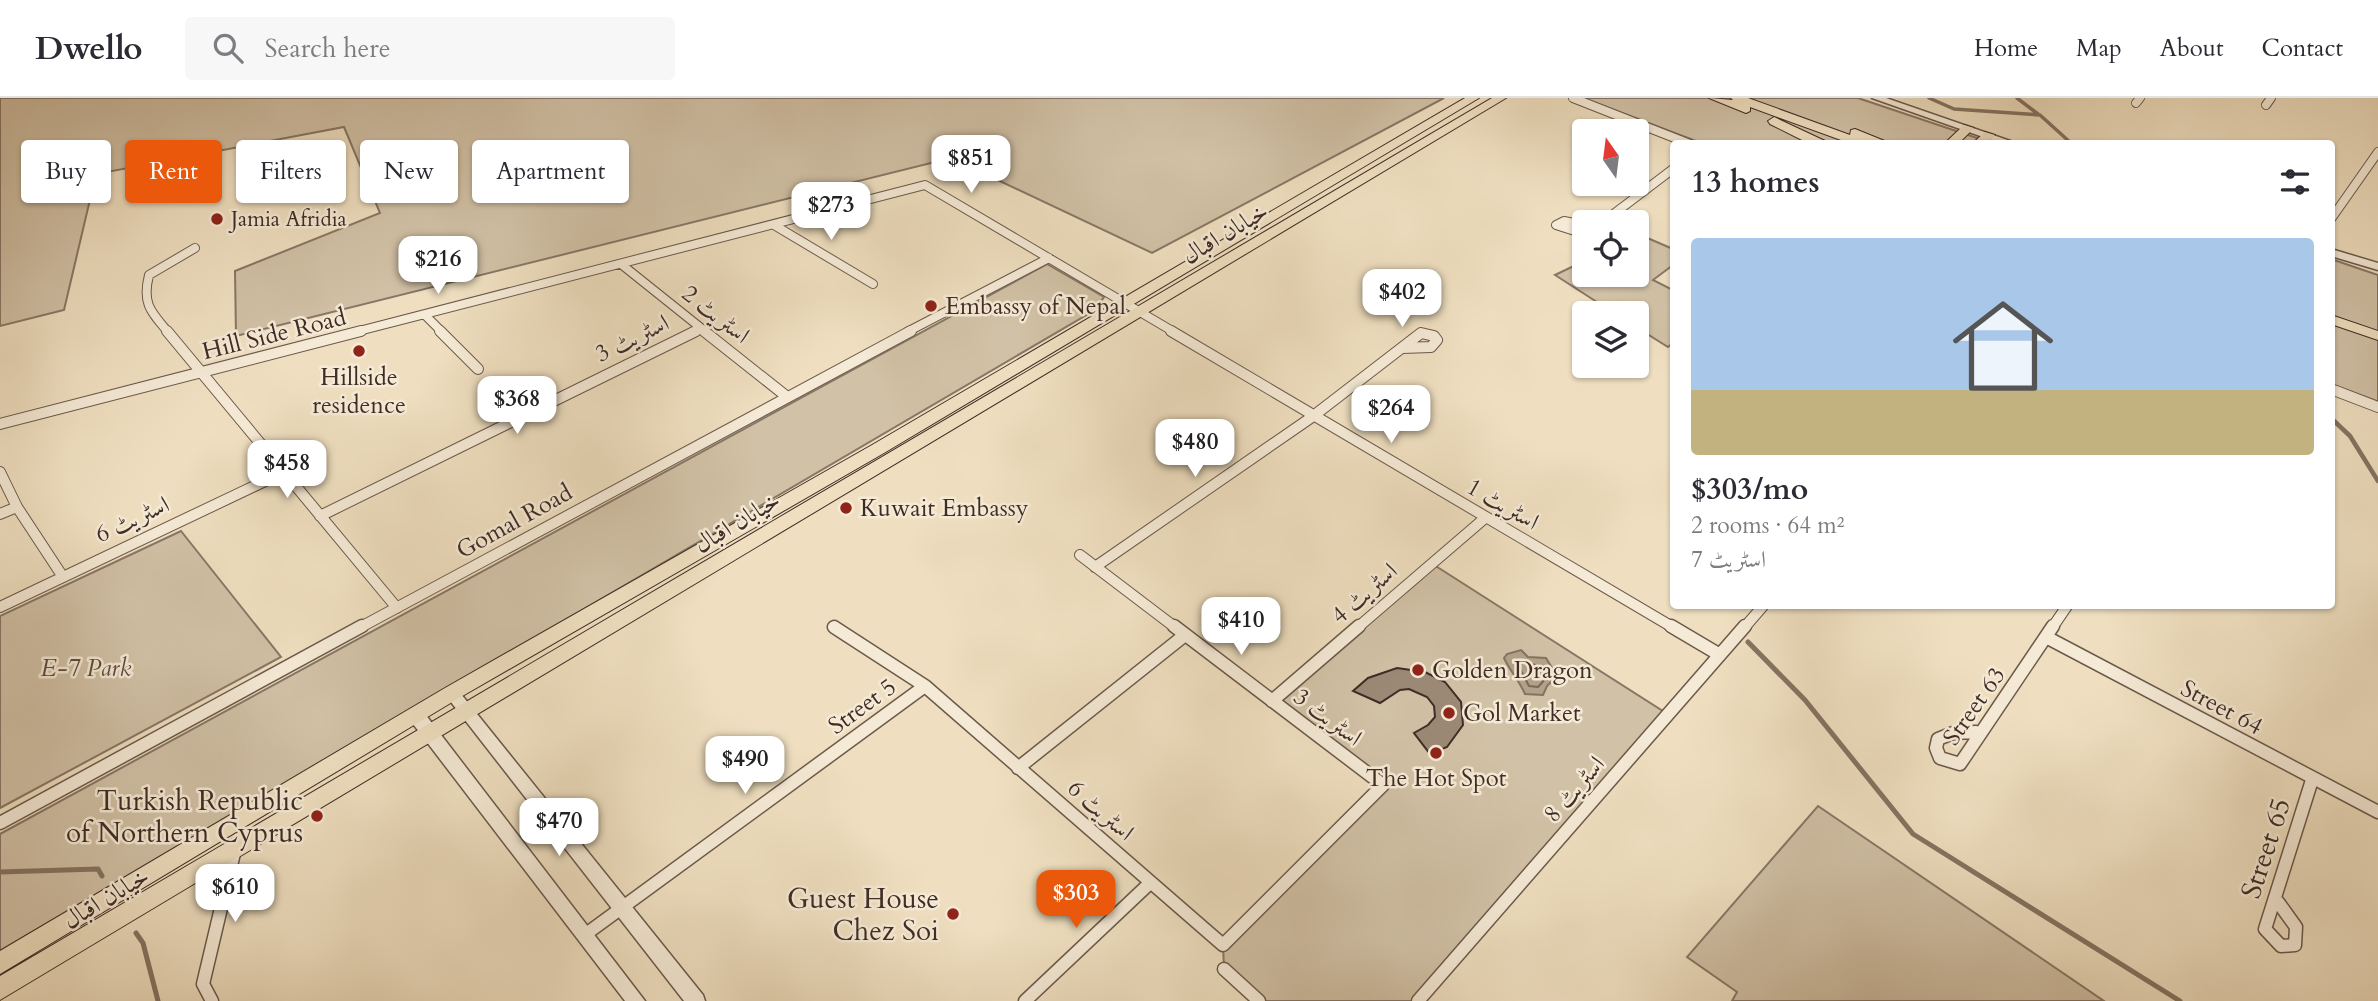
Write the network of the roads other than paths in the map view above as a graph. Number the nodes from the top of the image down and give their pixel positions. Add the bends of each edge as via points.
1 (1473, 98) edge
2 (1500, 98) edge
3 (1573, 98) edge
4 (1715, 98) edge
5 (1737, 98) edge
6 (1878, 98) edge
7 (1768, 113) junction
8 (1968, 128) junction
9 (1989, 135) junction
10 (1680, 140) edge
11 (1814, 140) edge
12 (1832, 140) edge
13 (1852, 140) edge
14 (1875, 140) edge
15 (1954, 140) edge
16 (1983, 140) edge
17 (2003, 140) edge
18 (2378, 152) edge
19 (1670, 171) edge
20 (1619, 210) edge
21 (2335, 213) edge
22 (1572, 223) edge
23 (774, 225) junction
24 (1572, 230) edge
25 (195, 248) dead end
26 (2336, 253) edge
27 (1049, 258) junction
28 (621, 264) junction
29 (2378, 267) edge
30 (2378, 273) edge
31 (873, 284) dead end
32 (1124, 302) junction
33 (2335, 310) edge
34 (1141, 313) junction
35 (425, 315) junction
36 (2335, 320) edge
37 (2378, 325) edge
38 (699, 329) junction
39 (2378, 336) edge
40 (1402, 348) dead end
41 (478, 369) dead end
42 (201, 372) junction
43 (2335, 390) edge
44 (786, 396) junction
45 (2378, 404) edge
46 (1312, 417) junction
47 (0, 424) edge
48 (0, 472) edge
49 (284, 472) junction
50 (17, 507) junction
51 (0, 514) edge
52 (320, 516) junction
53 (1485, 518) junction
54 (1080, 555) dead end
55 (1096, 567) junction
56 (63, 577) junction
57 (0, 607) edge
58 (397, 608) junction
59 (1760, 609) edge
60 (2065, 609) edge
61 (834, 627) dead end
62 (1185, 635) junction
63 (2046, 637) junction
64 (1720, 655) junction
65 (925, 686) junction
66 (452, 693) junction
67 (1272, 701) junction
68 (466, 713) junction
69 (416, 715) junction
70 (1976, 732) dead end
71 (431, 735) junction
72 (1018, 768) junction
73 (2312, 780) junction
74 (1383, 785) joint
75 (2378, 812) edge
76 (0, 823) edge
77 (235, 849) junction
78 (1150, 883) junction
79 (2278, 902) dead end
80 (622, 905) junction
81 (586, 934) junction
82 (0, 963) edge
83 (1224, 970) dead end
84 (0, 989) edge
85 (212, 1001) edge
86 (636, 1001) edge
87 (696, 1001) edge
88 (1025, 1001) edge
89 (1259, 1001) edge
90 (1418, 1001) edge

1 - 32 main road, خیابان اقبال
2 - 34 main road, خیابان اقبال
3 - 10 street
4 - 7 main road
5 - 7 main road
6 - 8 street
7 - 11 main road
7 - 12 main road
7 - 13 main road
7 - 14 main road via 1833,125
8 - 9 street
8 - 15 main road
9 - 16 main road
9 - 17 street
18 - 21 street
19 - 20 street
22 - 24 street via 1556,225
23 - 27 street, Hill Side Road via 925,185
23 - 28 street, Hill Side Road
23 - 31 street
25 - 42 street via 149,275 144,295 152,313
26 - 29 street
26 - 30 street
27 - 32 street, اسٹریٹ 1
27 - 44 street, Gomal Road
28 - 35 street, Hill Side Road
28 - 38 street, اسٹریٹ 2
32 - 34 street, اسٹریٹ 1
32 - 66 main road, خیابان اقبال
33 - 37 main road
34 - 46 street, اسٹریٹ 1
34 - 68 main road, خیابان اقبال
35 - 41 street
35 - 42 street, Hill Side Road
36 - 39 main road
38 - 44 street, اسٹریٹ 2
38 - 52 street, اسٹریٹ 3
40 - 46 street via 1432,347 1437,340 1421,333
42 - 47 street, Hill Side Road
42 - 49 street
43 - 45 street
44 - 58 street, Gomal Road
46 - 53 street, اسٹریٹ 1
46 - 55 street
48 - 50 street
49 - 52 street
49 - 56 street, اسٹریٹ 6
50 - 51 street
50 - 56 street
52 - 58 street
53 - 64 street, اسٹریٹ 1
53 - 67 street, اسٹریٹ 4
54 - 55 street, اسٹریٹ 3
55 - 62 street, اسٹریٹ 3
56 - 57 street, اسٹریٹ 6
58 - 76 street, Gomal Road
59 - 64 street, اسٹریٹ 8
60 - 63 street, Street 63
61 - 65 street, اسٹریٹ 6
62 - 67 street, اسٹریٹ 3
62 - 72 street
63 - 70 street, Street 63 via 1960,764 1940,758 1938,739
63 - 73 street, Street 64
64 - 90 street, اسٹریٹ 8
65 - 72 street, اسٹریٹ 6
65 - 80 street, Street 5
66 - 68 street
66 - 69 main road, خیابان اقبال
67 - 74 street, اسٹریٹ 3
68 - 71 main road, خیابان اقبال
68 - 80 street
69 - 71 street
69 - 82 main road, خیابان اقبال
71 - 77 main road, خیابان اقبال
71 - 81 street
72 - 78 street, اسٹریٹ 6
73 - 75 street, Street 64
73 - 79 street, Street 65 via 2265,929 2281,946 2295,945 2296,925
74 - 78 street, اسٹریٹ 6 via 1223,945
77 - 84 main road, خیابان اقبال
77 - 85 street via 203,984
78 - 88 street
80 - 81 street, Street 5
80 - 87 street
81 - 86 street
83 - 89 street

